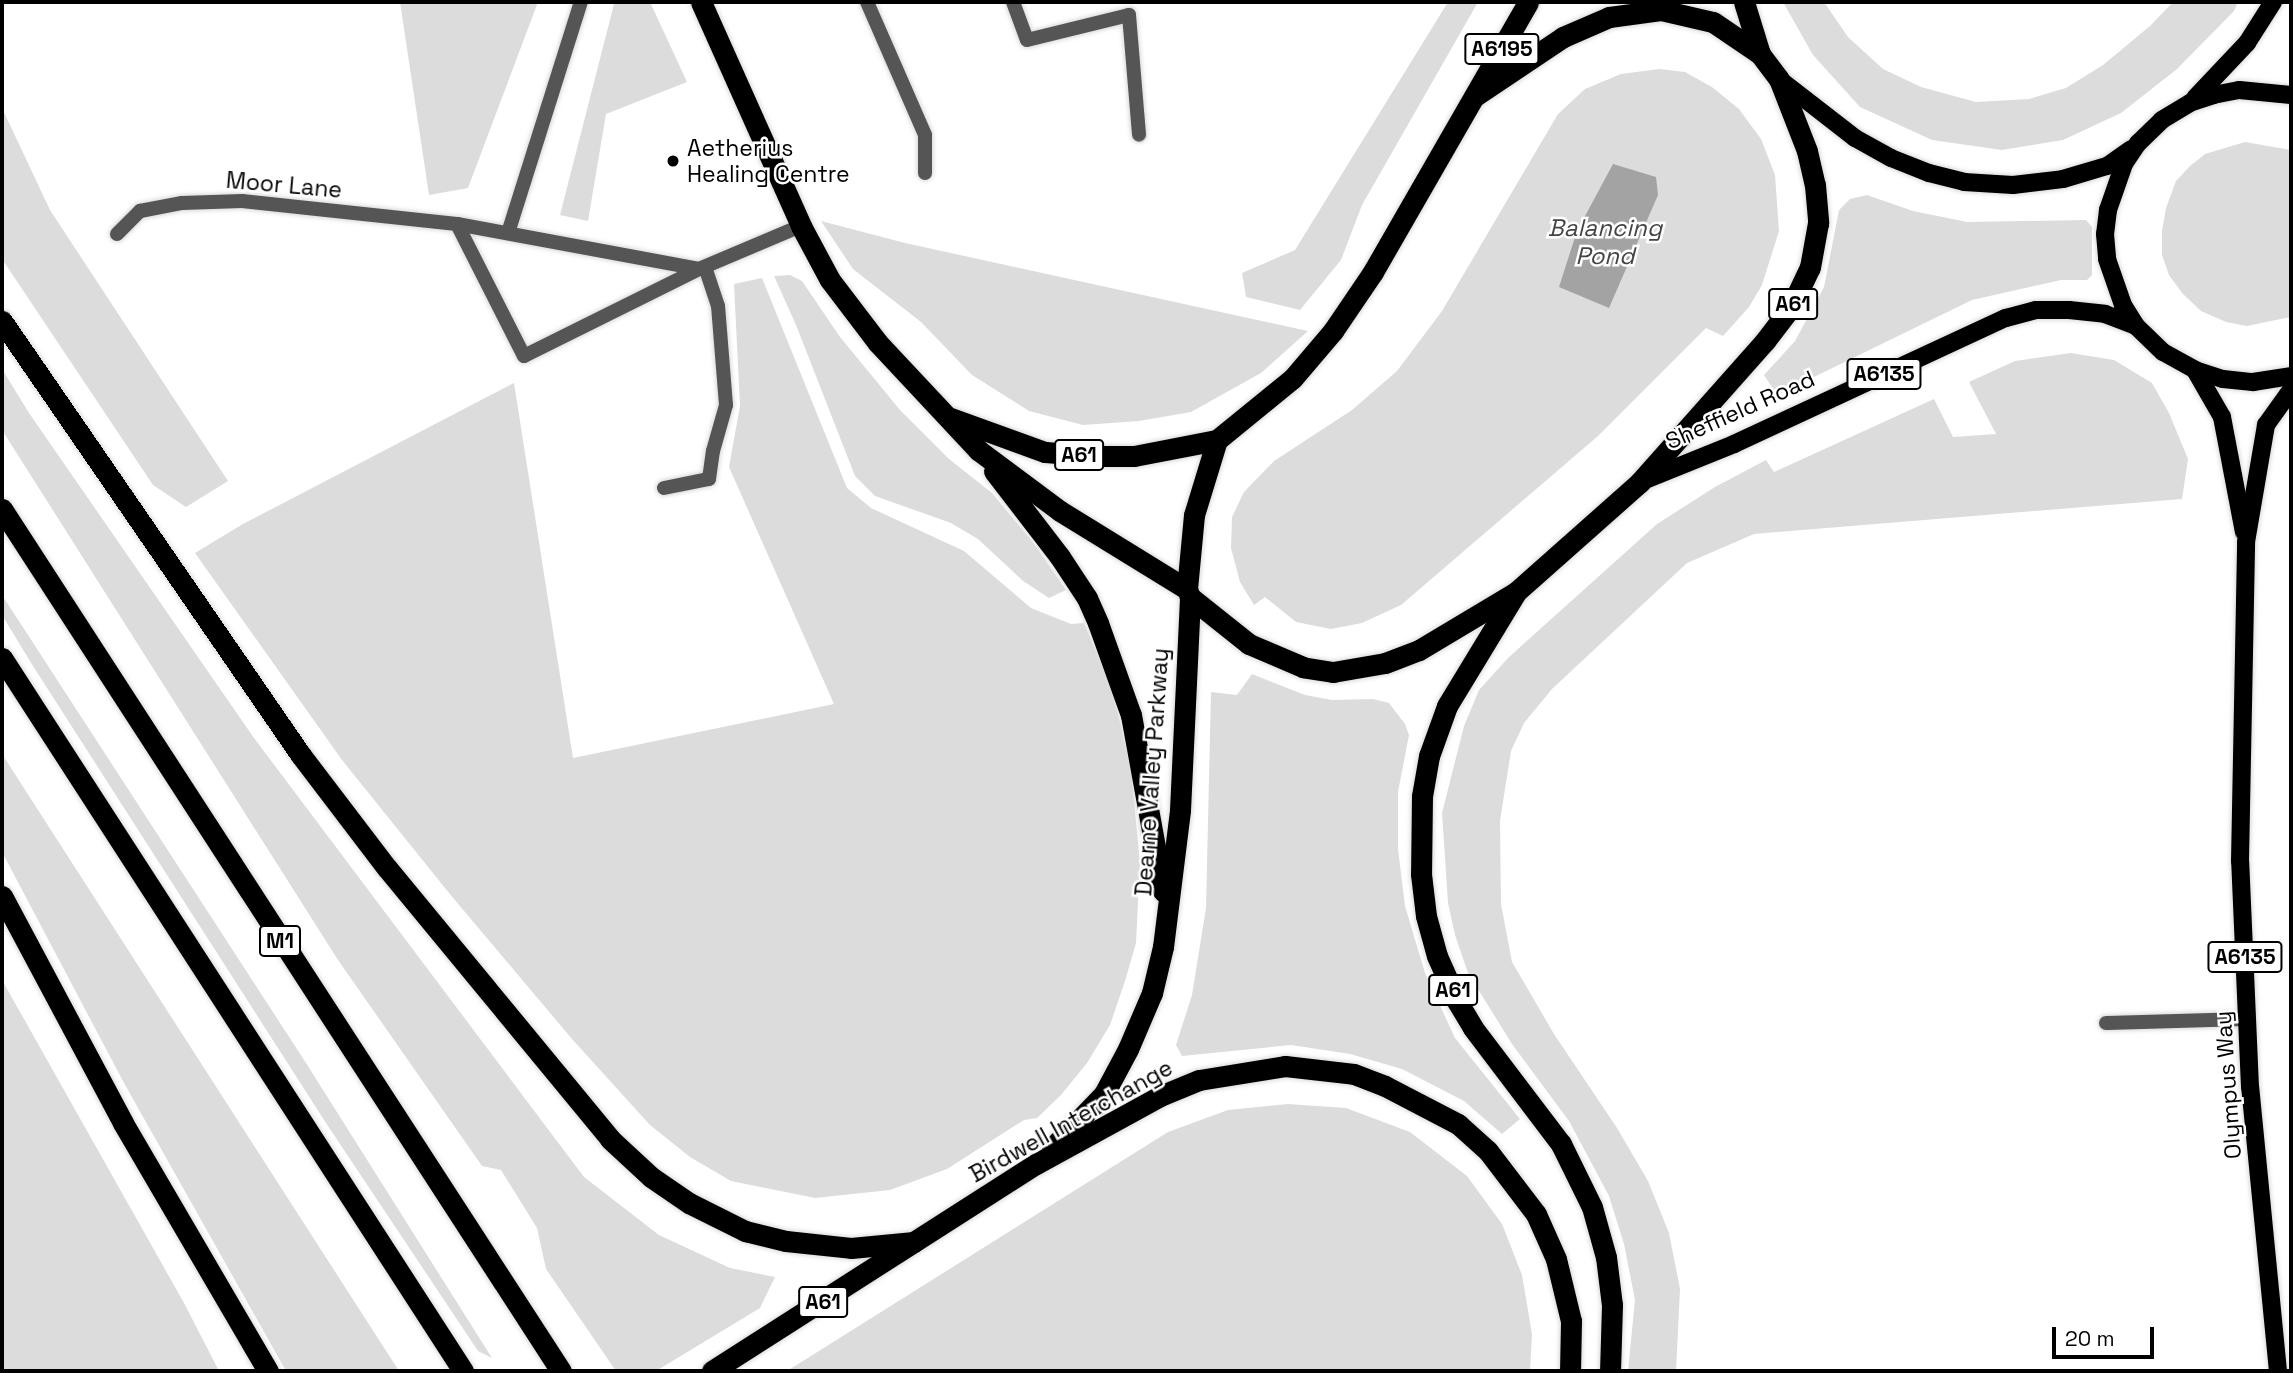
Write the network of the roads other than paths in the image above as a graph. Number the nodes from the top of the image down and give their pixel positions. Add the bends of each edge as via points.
1 (582, 2) edge
2 (701, 2) edge
3 (867, 2) edge
4 (1013, 2) edge
5 (1528, 2) edge
6 (1744, 2) edge
7 (2273, 2) edge
8 (1760, 54) junction
9 (1779, 79) junction
10 (2291, 95) edge
11 (1475, 96) junction
12 (2190, 103) junction
13 (1139, 135) dead end
14 (2138, 144) junction
15 (925, 173) dead end
16 (457, 224) junction
17 (801, 226) junction
18 (508, 233) junction
19 (117, 234) dead end
20 (702, 268) junction
21 (2, 321) edge
22 (2136, 326) junction
23 (2195, 370) junction
24 (2291, 376) edge
25 (2291, 390) edge
26 (946, 416) junction
27 (1217, 440) junction
28 (978, 450) junction
29 (1640, 482) junction
30 (664, 488) dead end
31 (2, 509) edge
32 (2246, 542) junction
33 (1516, 592) junction
34 (1188, 593) junction
35 (2, 658) edge
36 (2, 896) edge
37 (1167, 913) junction
38 (2247, 1019) junction
39 (2106, 1023) dead end
40 (1036, 1164) junction
41 (914, 1242) junction
42 (721, 1366) edge
43 (268, 1371) edge
44 (463, 1371) edge
45 (561, 1371) edge
46 (1570, 1371) edge
47 (1610, 1371) edge
48 (2278, 1371) edge

1 - 18 street
2 - 17 highway, A61
3 - 15 street via 925,135
4 - 13 street via 1027,40 1129,15
5 - 11 highway, A6195
6 - 8 highway
7 - 12 main road via 2241,51
8 - 9 highway, A61
8 - 11 highway, A61 via 1713,22 1661,10 1636,12 1609,17 1563,37
9 - 14 main road via 1879,152 1964,182 2012,185 2063,179 2107,166
9 - 29 highway, A61 via 1807,151 1815,186 1818,223 1810,267 1791,307 1765,341
10 - 12 main road via 2239,90
11 - 27 highway, A61 via 1373,272 1333,331 1293,378
12 - 14 main road via 2162,120
14 - 22 main road via 2114,186 2105,234 2113,283
16 - 18 street, Moor Lane
16 - 19 street, Moor Lane via 242,201 206,202 140,211
16 - 20 street via 524,356
17 - 20 street
17 - 26 highway, A61 via 830,280 878,343
18 - 20 street, Moor Lane
20 - 30 street via 718,306 726,405 709,479
21 - 41 highway via 300,754 387,869 610,1139 651,1177 689,1203 745,1231 851,1248
22 - 23 main road via 2163,352
22 - 29 main road, Sheffield Road / A6135 via 2105,314 2069,310 2036,310 2006,318 1734,444
23 - 24 main road via 2253,382
23 - 32 main road, Olympus Way / A6135 via 2221,417
25 - 32 main road, Olympus Way / A6135 via 2266,425
26 - 27 highway, A61 via 1045,452 1134,456
26 - 28 highway, A61
27 - 34 highway, A61 via 1194,515
28 - 34 highway, A61 via 1060,511
28 - 37 highway via 1060,557 1098,623 1131,715
29 - 33 highway, A61
31 - 45 highway, M1
32 - 38 main road, Olympus Way / A6135 via 2241,861
33 - 34 highway, A61 via 1419,650 1385,663 1333,672 1303,667 1249,644
33 - 47 highway, A61 via 1447,706 1429,756 1420,836 1422,884 1437,956 1457,1001 1561,1144 1592,1207 1606,1257 1612,1305
34 - 37 highway, Dearne Valley Parkway / A61 via 1180,810
35 - 44 highway
36 - 43 highway via 123,1123
37 - 40 highway, Dearne Valley Parkway / A61 via 1152,993 1128,1049 1104,1094
38 - 39 street
38 - 48 main road, Olympus Way / A6135
40 - 41 highway, Birdwell Interchange / A61
40 - 46 highway, Birdwell Interchange / A61 via 1160,1096 1199,1080 1285,1066 1354,1074 1385,1086 1458,1124 1488,1151 1536,1214 1566,1290
41 - 42 highway, Birdwell Interchange / A61

